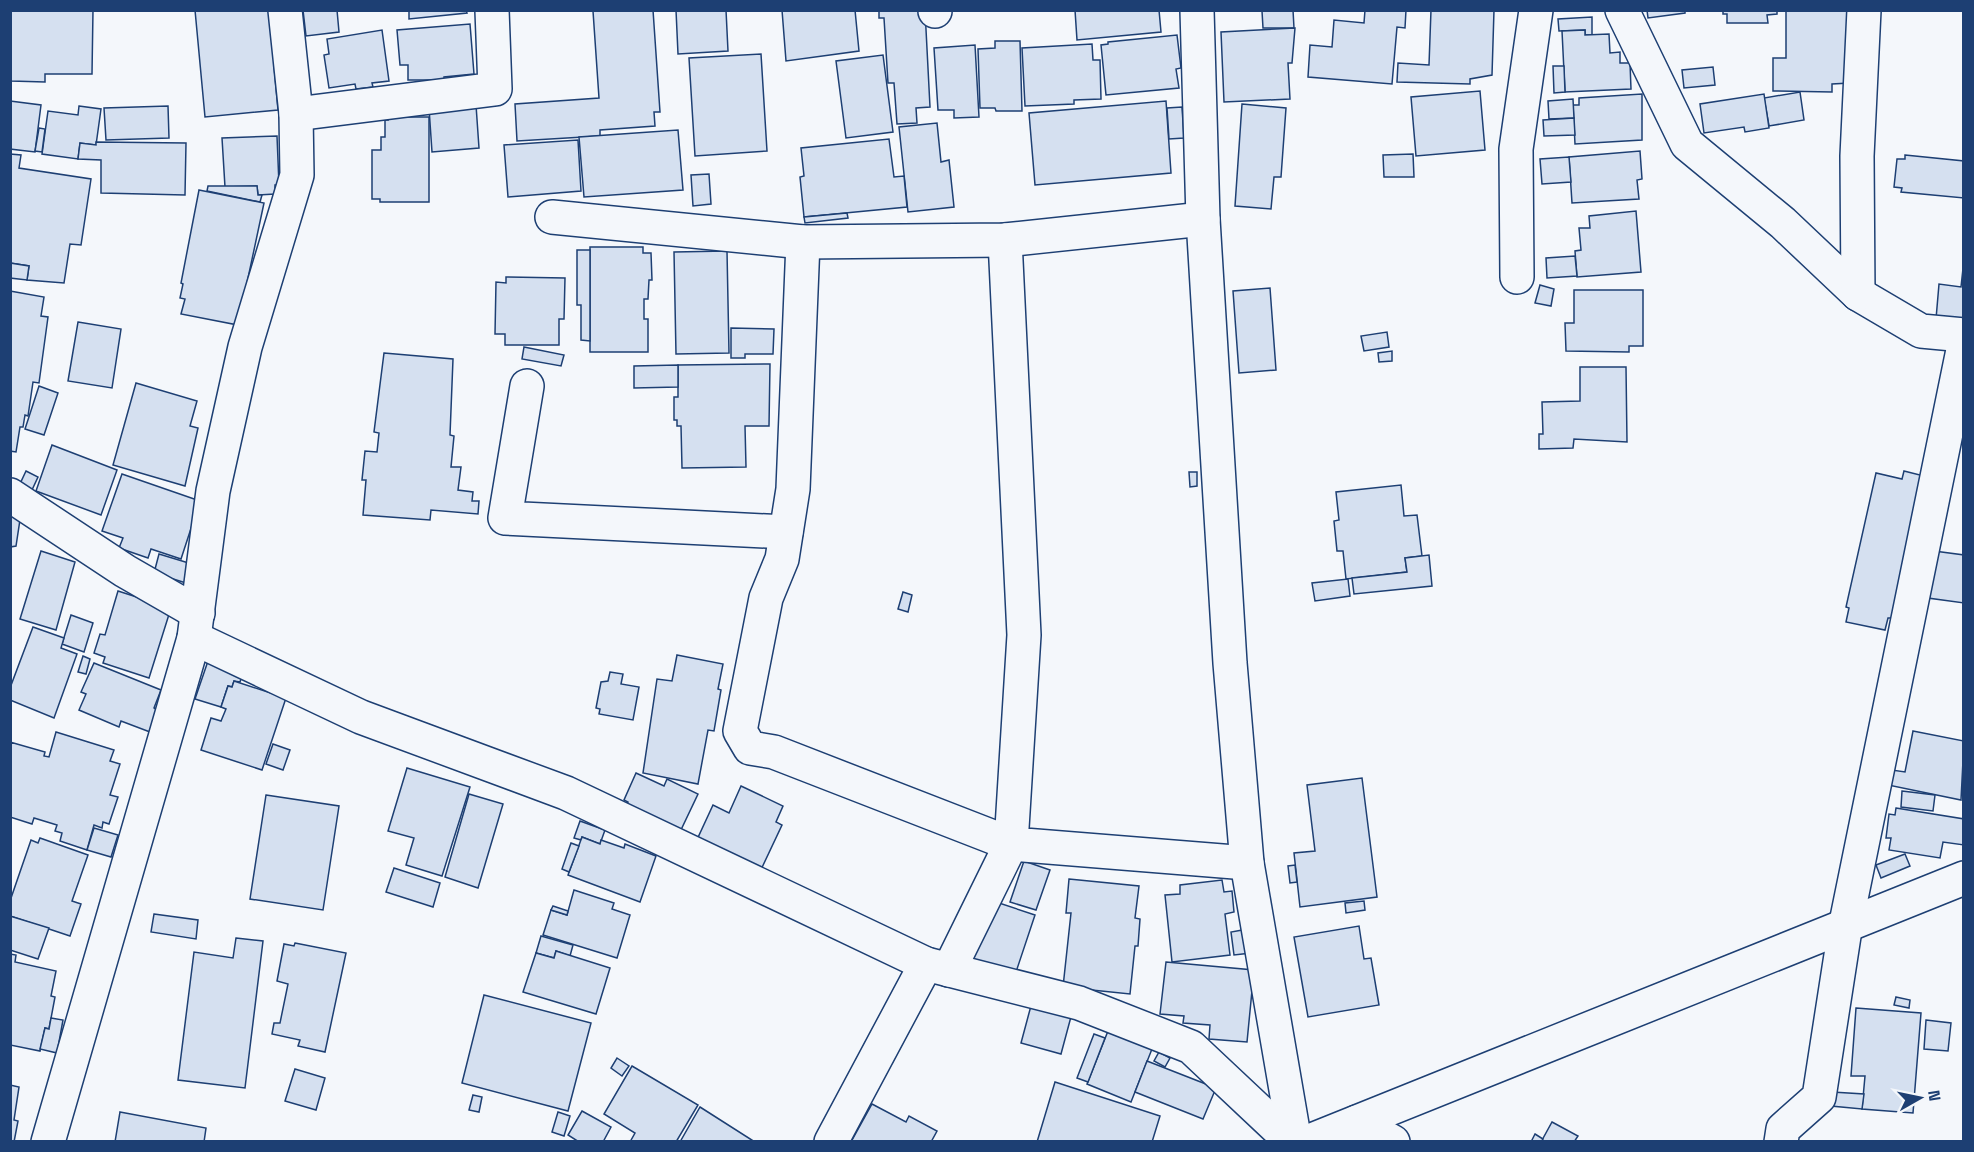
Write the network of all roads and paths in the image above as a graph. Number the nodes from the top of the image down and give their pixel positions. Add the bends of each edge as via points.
1 (285, 10) edge
2 (492, 10) edge
3 (1197, 10) edge
4 (1536, 10) edge
5 (1622, 10) edge
6 (1864, 10) edge
7 (296, 114) junction
8 (552, 218) dead end
9 (1203, 219) junction
10 (1005, 240) junction
11 (803, 242) junction
12 (1517, 277) dead end
13 (1858, 294) junction
14 (1964, 335) edge
15 (1964, 345) edge
16 (527, 386) dead end
17 (10, 495) edge
18 (786, 532) junction
19 (196, 626) junction
20 (1011, 844) junction
21 (1247, 863) junction
22 (1964, 878) edge
23 (1846, 923) junction
24 (937, 967) junction
25 (1357, 1122) junction
26 (48, 1142) edge
27 (831, 1142) edge
28 (1294, 1142) edge
29 (1307, 1142) edge
30 (1393, 1142) edge
31 (1781, 1142) edge

1 - 7 street
2 - 7 street via 495,89
3 - 9 street
4 - 12 street via 1516,149
5 - 13 street via 1687,144 1784,223
6 - 13 street via 1857,156
7 - 19 street via 297,175 244,347 213,491
8 - 11 street
9 - 10 street
9 - 21 street via 1230,663
10 - 11 street
10 - 20 street via 1024,635
11 - 18 street via 793,489
13 - 14 street via 1921,331
15 - 23 street
16 - 18 street via 505,518
17 - 19 street via 125,571
18 - 20 street via 782,559 766,598 740,731 750,748 774,752
19 - 24 street via 361,717 566,793
19 - 26 street
20 - 21 street
20 - 24 street
21 - 28 street
22 - 23 street
23 - 25 street
23 - 31 street via 1819,1097 1783,1129
24 - 27 street
24 - 28 street via 1078,1003 1191,1047
25 - 29 street
25 - 30 street

